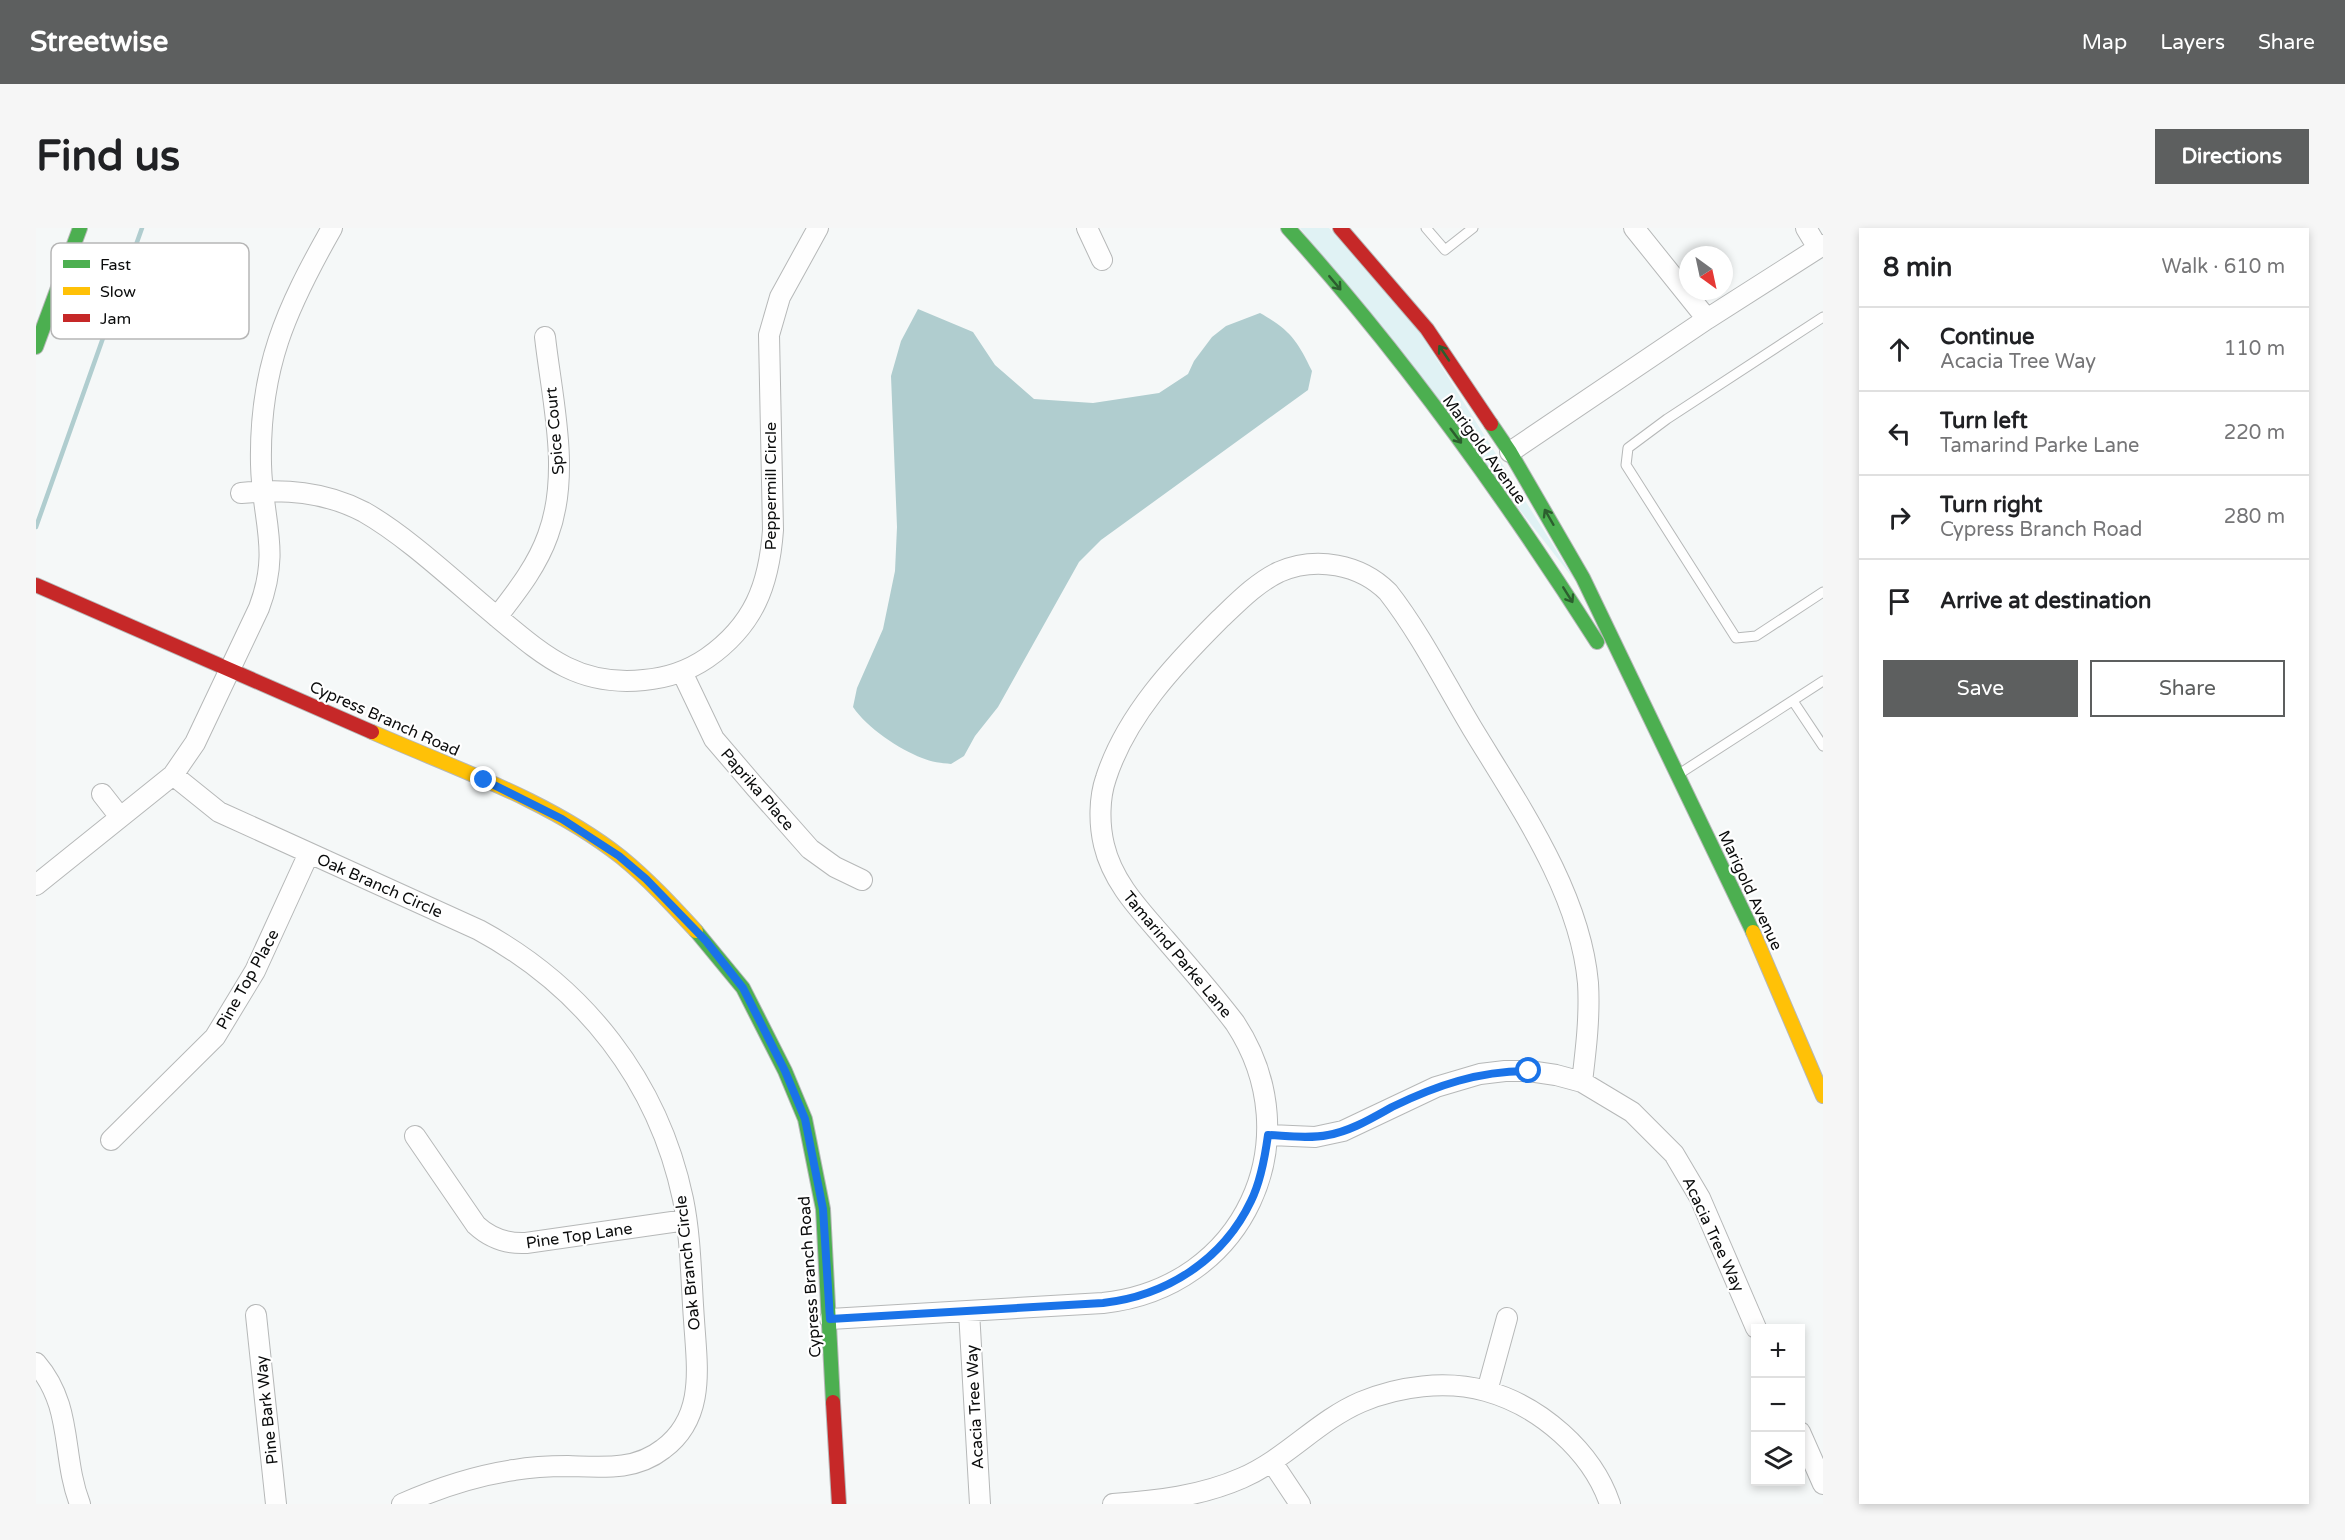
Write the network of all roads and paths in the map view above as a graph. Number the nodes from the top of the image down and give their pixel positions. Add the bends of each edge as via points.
1 (80, 228) edge
2 (333, 228) edge
3 (818, 228) edge
4 (1087, 228) edge
5 (1288, 228) edge
6 (1340, 228) edge
7 (1426, 228) edge
8 (1473, 228) edge
9 (1634, 228) edge
10 (1806, 228) edge
11 (74, 243) edge
12 (1820, 247) edge
13 (1102, 260) dead end
14 (51, 306) edge
15 (1823, 317) edge
16 (1707, 319) junction
17 (544, 337) dead end
18 (36, 347) edge
19 (1510, 452) junction
20 (264, 491) junction
21 (241, 493) dead end
22 (36, 585) edge
23 (1823, 592) edge
24 (497, 617) junction
25 (230, 669) junction
26 (682, 672) junction
27 (1823, 681) edge
28 (1640, 701) junction
29 (1793, 701) junction
30 (1819, 731) edge
31 (1823, 746) edge
32 (173, 775) junction
33 (1677, 775) junction
34 (102, 794) dead end
35 (120, 817) junction
36 (309, 853) junction
37 (861, 880) dead end
38 (36, 885) edge
39 (1582, 1083) junction
40 (1823, 1096) edge
41 (1268, 1135) junction
42 (414, 1136) dead end
43 (111, 1140) dead end
44 (686, 1220) junction
45 (969, 1311) junction
46 (256, 1315) dead end
47 (1507, 1318) dead end
48 (830, 1319) junction
49 (1754, 1324) edge
50 (36, 1363) edge
51 (1487, 1391) junction
52 (1805, 1443) edge
53 (1272, 1462) junction
54 (1823, 1484) edge
55 (80, 1504) edge
56 (276, 1504) edge
57 (402, 1504) edge
58 (839, 1504) edge
59 (980, 1504) edge
60 (1113, 1504) edge
61 (1300, 1504) edge
62 (1610, 1504) edge

1 - 11 main road
2 - 20 street via 288,311 273,354 261,442
3 - 26 street, Peppermill Circle via 780,297 769,334 772,530 766,577 758,600 733,638
4 - 13 street
5 -> 28 main road, Marigold Avenue via 1396,356 1564,588
19 -> 6 main road, Marigold Avenue via 1428,329
7 - 8 lane via 1445,250
9 - 16 street
10 - 12 street
12 - 16 street
14 - 18 main road
15 - 23 lane via 1628,448 1626,465 1736,638 1756,636
16 - 19 street
17 - 24 street, Spice Court via 558,449 556,503 549,534 534,565
28 -> 19 main road, Marigold Avenue via 1583,578
20 - 21 street, Peppermill Circle
20 - 24 street, Peppermill Circle via 306,492 364,513 401,538
20 - 25 street via 271,544 267,589
22 - 25 main road, Cypress Branch Road
24 - 26 street, Peppermill Circle via 554,662 588,677 637,681
25 - 32 street via 195,743
25 - 48 main road, Cypress Branch Road via 506,789 562,819 632,867 706,941 748,999 805,1119 823,1209
26 - 37 street, Paprika Place via 714,739 756,788 810,849
27 - 29 lane
28 - 33 main road, Marigold Avenue
29 - 30 lane
29 - 33 lane
30 - 31 lane
32 - 35 street
32 - 36 street, Oak Branch Circle via 219,812
33 - 40 main road, Marigold Avenue via 1812,1059
34 - 35 street
35 - 38 street
36 - 43 street, Pine Top Place via 255,971 215,1037
36 - 44 street, Oak Branch Circle via 501,942 542,970 579,1003 620,1052 653,1110 671,1152
39 - 41 street, Acacia Tree Way via 1529,1071 1480,1074 1436,1087 1343,1131 1315,1137
39 - 41 street, Tamarind Parke Lane via 1587,1043 1587,981 1575,917 1552,865 1388,592 1371,577 1348,567 1308,565 1280,572 1256,587 1168,675 1127,732 1105,779 1101,807 1102,834 1109,860 1125,891 1245,1037 1262,1080
39 - 49 street, Acacia Tree Way via 1632,1112 1674,1154 1700,1198
41 - 45 street, Tamarind Parke Lane via 1256,1190 1242,1217 1218,1248 1174,1282 1122,1301
42 - 44 street, Pine Top Lane via 476,1225 501,1241 526,1244
44 - 57 street, Oak Branch Circle via 697,1389 692,1413 673,1442 634,1464 549,1466 495,1473
45 - 48 street, Tamarind Parke Lane
45 - 59 street, Acacia Tree Way
46 - 56 street, Pine Bark Way
47 - 51 street
48 - 58 main road, Cypress Branch Road
50 - 55 street via 63,1412
51 - 53 street via 1421,1386 1379,1395 1340,1413
51 - 62 street via 1519,1405 1562,1433 1589,1464
52 - 54 street
53 - 60 street via 1213,1489
53 - 61 street

